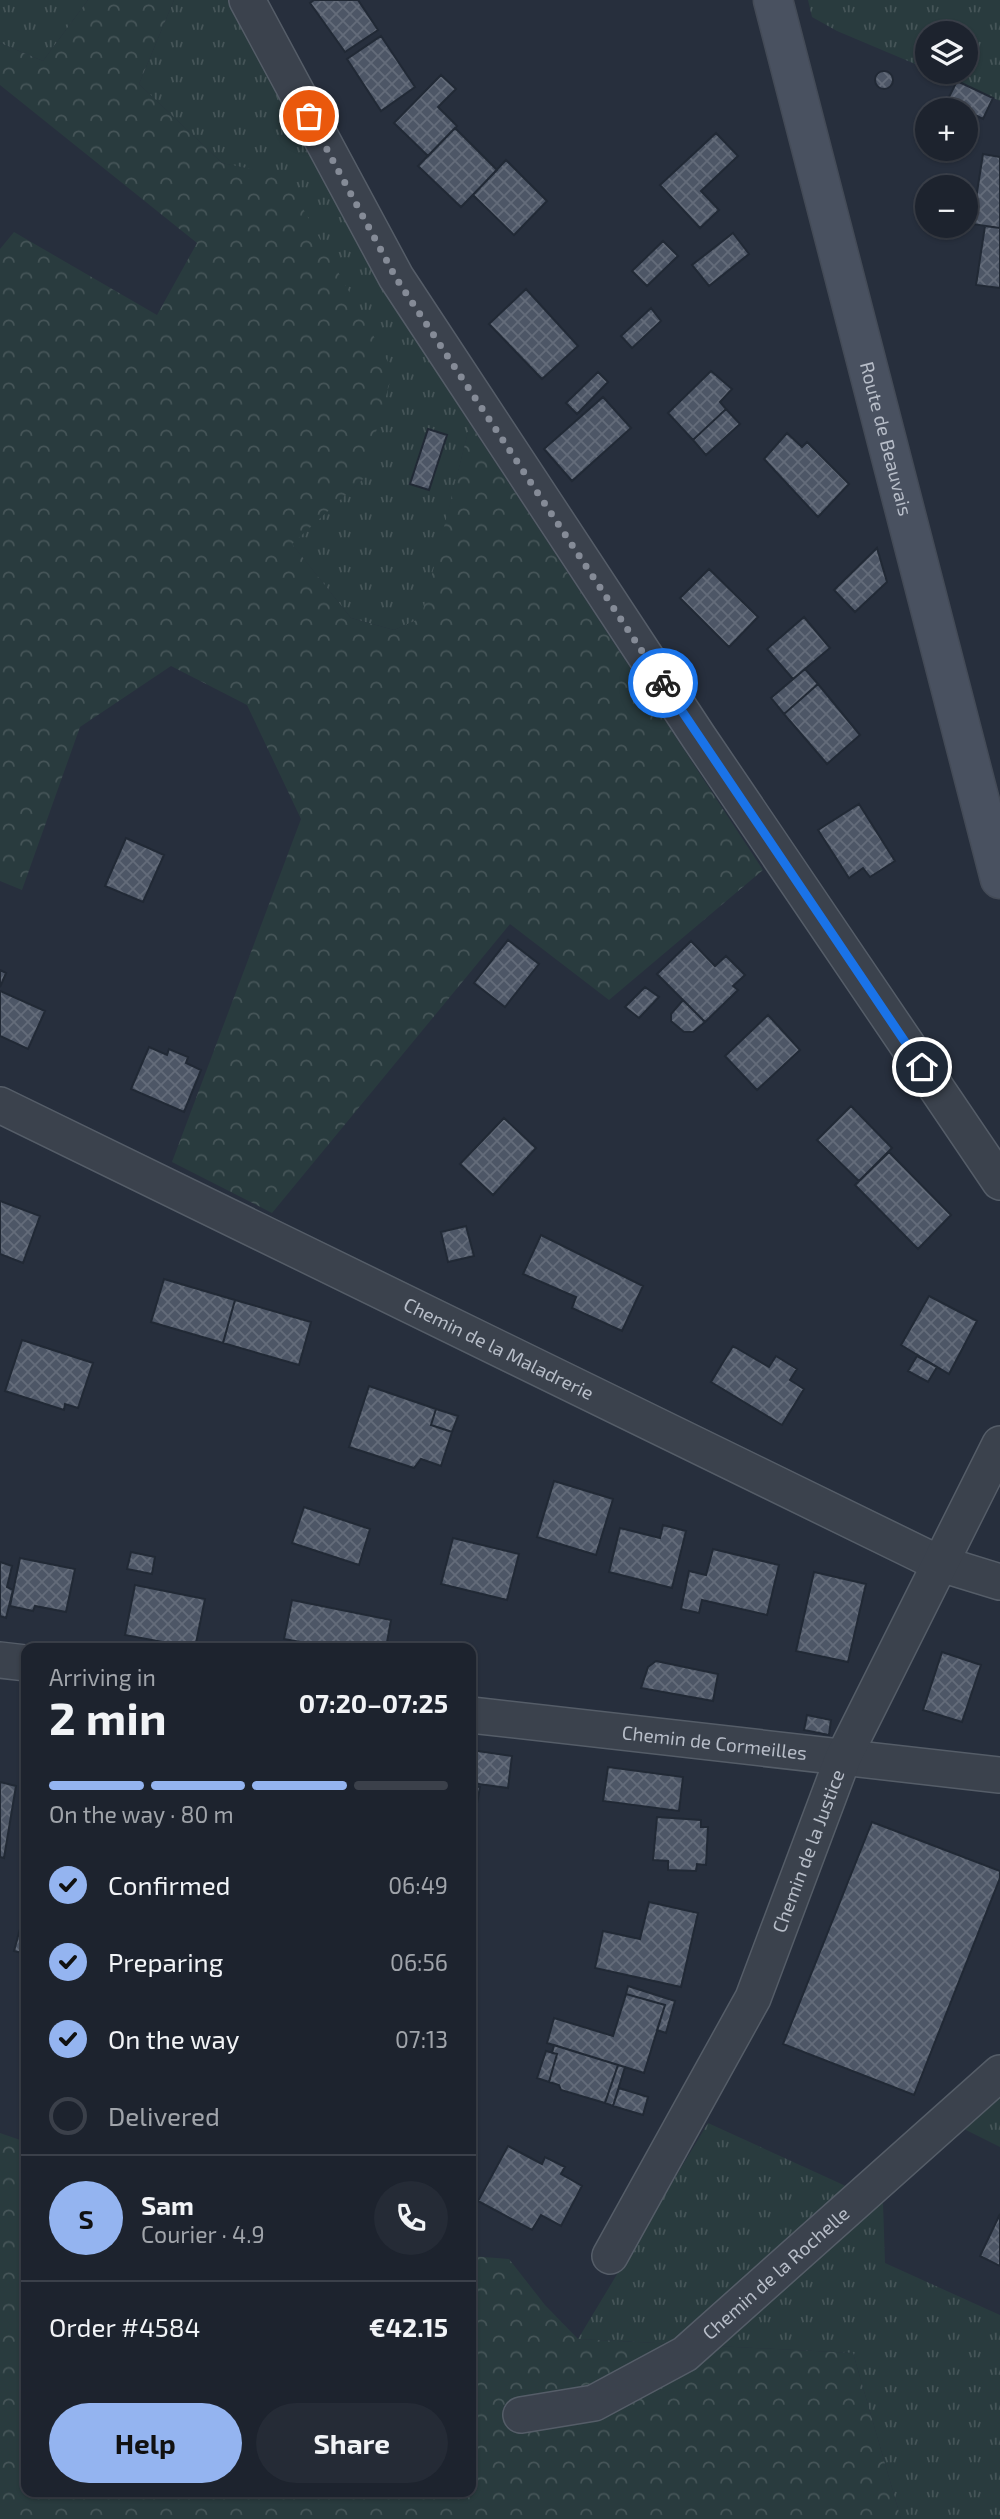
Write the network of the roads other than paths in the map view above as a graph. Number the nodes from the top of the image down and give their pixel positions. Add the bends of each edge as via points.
1 (247, 0) edge
2 (773, 0) edge
3 (797, 0) edge
4 (1000, 787) edge
5 (1000, 879) edge
6 (0, 1105) edge
7 (1000, 1182) edge
8 (1000, 1444) edge
9 (938, 1563) junction
10 (1000, 1582) edge
11 (0, 1660) edge
12 (21, 1662) edge
13 (476, 1716) edge
14 (843, 1758) junction
15 (1000, 1775) edge
16 (1000, 2073) edge
17 (610, 2256) dead end
18 (521, 2415) dead end

1 - 7 street via 396,278
2 - 5 main road, Route de Beauvais
3 - 4 main road, Route de Beauvais
6 - 9 street, Chemin de la Maladrerie
8 - 9 street, Chemin de la Justice
9 - 10 street, Chemin de la Maladrerie
9 - 14 street, Chemin de la Justice
11 - 12 street
13 - 14 street, Chemin de Cormeilles
14 - 15 street, Chemin de Cormeilles
14 - 17 street, Chemin de la Justice via 753,1998
16 - 18 street, Chemin de la Rochelle via 685,2354 594,2403

